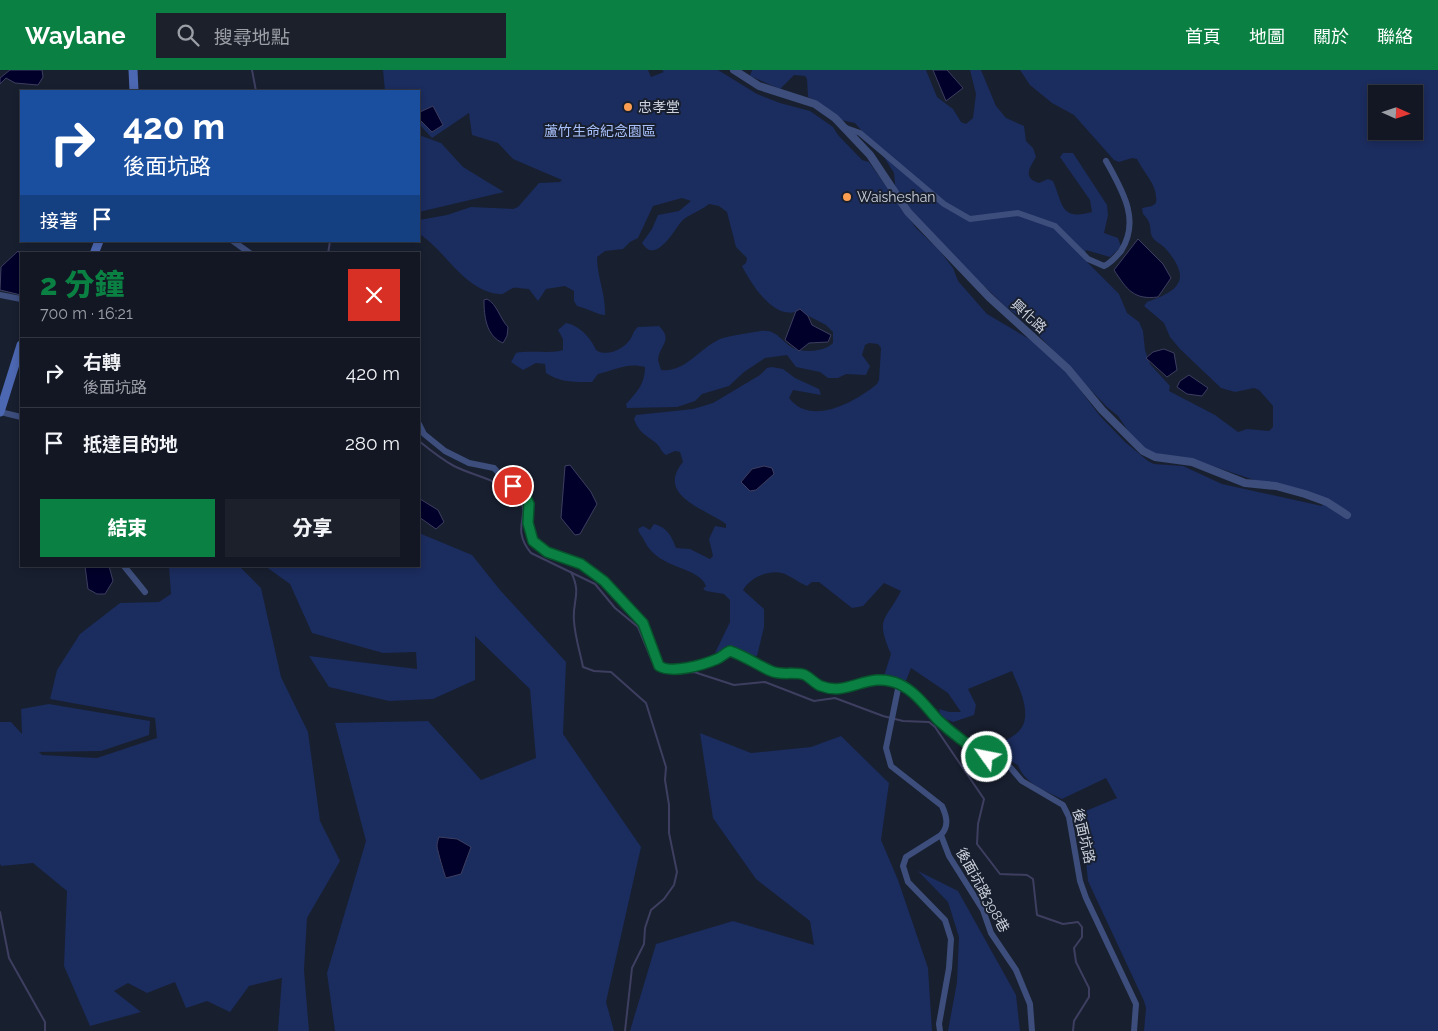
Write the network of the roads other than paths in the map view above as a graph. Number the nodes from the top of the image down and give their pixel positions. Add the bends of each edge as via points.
1 (133, 70) edge
2 (734, 70) edge
3 (134, 90) edge
4 (842, 126) junction
5 (1106, 161) dead end
6 (234, 242) edge
7 (248, 252) edge
8 (0, 294) edge
9 (20, 299) edge
10 (20, 348) edge
11 (0, 412) edge
12 (20, 417) edge
13 (420, 426) edge
14 (1347, 515) dead end
15 (125, 567) edge
16 (145, 592) dead end
17 (899, 684) junction
18 (940, 835) junction
19 (940, 1031) edge
20 (1032, 1031) edge
21 (1134, 1031) edge

1 - 3 main road
2 - 4 street, 興化路 via 759,86 815,104
4 - 5 street via 860,133 944,204 970,219 1018,213 1055,226 1088,259 1104,266 1117,257 1131,230 1126,197
4 - 14 street, 興化路 via 870,155 908,212 989,297 1068,369 1102,410 1143,451 1155,458 1192,462 1245,483 1276,486 1305,494 1327,502
6 - 7 street
8 - 9 street
10 - 11 main road
11 - 12 street
13 - 17 street, 後面坑路 via 424,434 445,451 469,462 494,468 505,480 523,491 529,504 528,523 533,541 547,552 581,564 604,581 643,623 657,664 663,668 716,660 730,651 772,672 805,675 822,686 849,688 878,678
15 - 16 street
17 - 18 street via 886,748 891,766 942,806 946,830
17 - 21 street, 後面坑路 via 927,705 959,738 987,757 1009,766 1022,781 1066,809 1086,898 1136,1004
18 - 19 street via 906,858 902,866 908,882 945,920 951,939
18 - 20 street, 後面坑路398巷 via 949,856 983,910 991,932 1016,970 1030,1004

